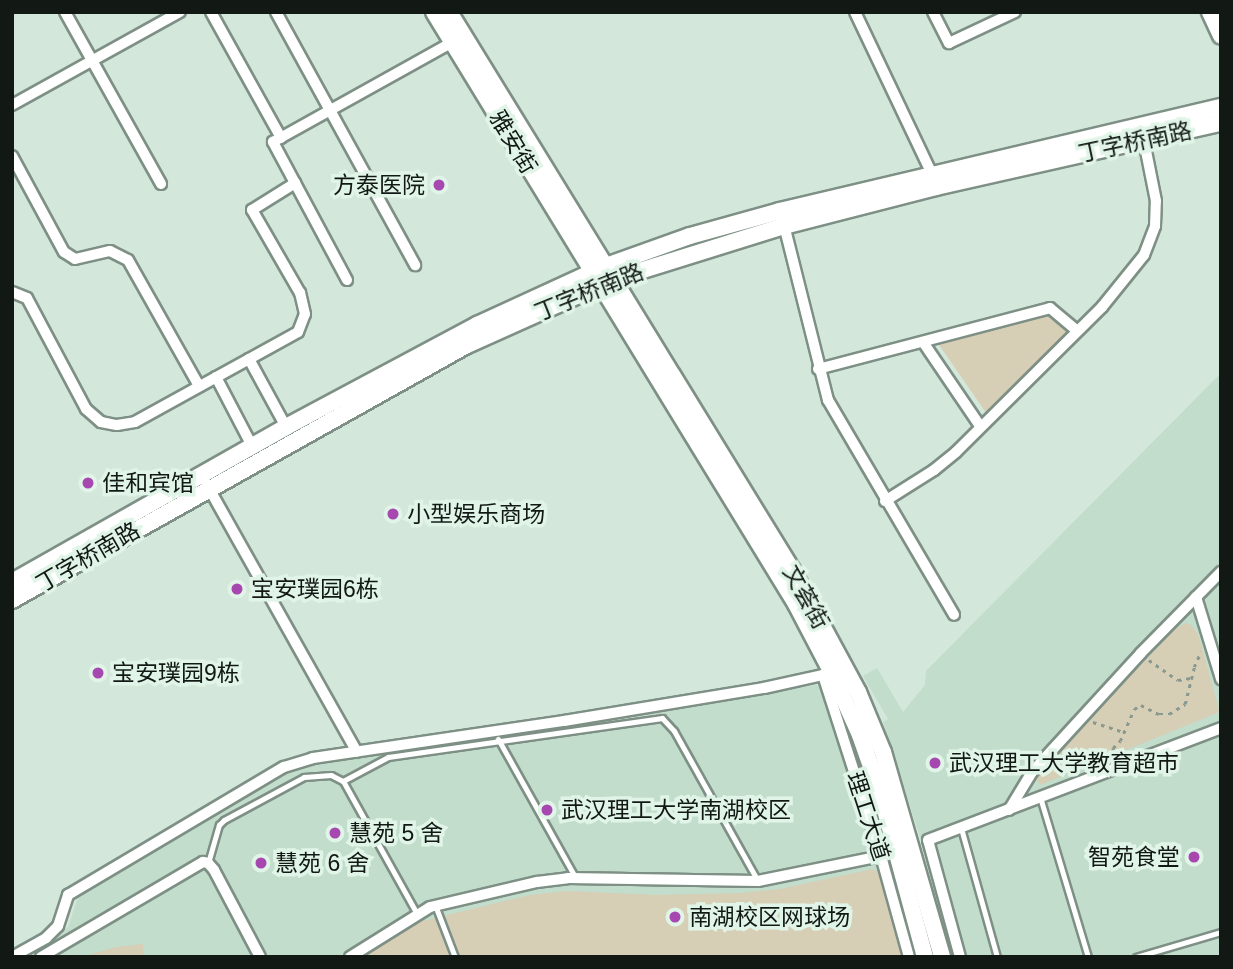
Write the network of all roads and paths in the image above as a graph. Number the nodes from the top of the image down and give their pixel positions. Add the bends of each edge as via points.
1 (65, 12) edge
2 (180, 12) edge
3 (211, 12) edge
4 (276, 12) edge
5 (434, 12) edge
6 (449, 12) edge
7 (855, 12) edge
8 (933, 12) edge
9 (1015, 12) edge
10 (1210, 12) edge
11 (1221, 36) edge
12 (458, 39) junction
13 (92, 61) junction
14 (12, 105) edge
15 (1221, 107) edge
16 (330, 111) junction
17 (1221, 123) edge
18 (1142, 133) junction
19 (281, 138) junction
20 (12, 156) edge
21 (932, 174) junction
22 (295, 183) junction
23 (162, 184) dead end
24 (782, 219) junction
25 (415, 265) dead end
26 (610, 272) junction
27 (595, 279) junction
28 (347, 280) dead end
29 (12, 292) edge
30 (1076, 330) junction
31 (923, 342) junction
32 (249, 359) junction
33 (818, 369) junction
34 (216, 377) junction
35 (199, 386) junction
36 (980, 426) junction
37 (286, 427) junction
38 (252, 446) junction
39 (205, 481) junction
40 (886, 501) junction
41 (1221, 572) edge
42 (12, 582) edge
43 (1196, 597) junction
44 (12, 600) edge
45 (954, 615) dead end
46 (1209, 639) junction
47 (1141, 653) junction
48 (828, 674) junction
49 (1191, 678) junction
50 (1221, 680) edge
51 (1082, 717) junction
52 (1221, 728) edge
53 (1123, 732) junction
54 (498, 739) junction
55 (357, 752) junction
56 (1116, 767) junction
57 (343, 781) junction
58 (1040, 797) junction
59 (1009, 810) junction
60 (961, 828) junction
61 (881, 856) junction
62 (208, 863) junction
63 (576, 878) junction
64 (758, 881) junction
65 (435, 905) junction
66 (416, 914) junction
67 (1221, 932) edge
68 (1147, 955) edge
69 (12, 957) edge
70 (41, 957) edge
71 (260, 957) edge
72 (350, 957) edge
73 (455, 957) edge
74 (909, 957) edge
75 (925, 957) edge
76 (942, 957) edge
77 (960, 957) edge
78 (997, 957) edge
79 (1088, 957) edge
80 (1136, 957) edge

1 - 13 street
2 - 13 street
3 - 19 street
4 - 16 street
5 - 12 main road, 雅安街
6 - 12 main road, 雅安街
7 - 21 street
8 - 9 street via 949,43
10 - 11 main road
12 - 16 street
12 - 26 main road, 雅安街
12 - 27 main road, 雅安街
13 - 14 street
13 - 23 street
15 - 18 main road, 丁字桥南路
16 - 19 street
16 - 25 street
17 - 18 main road, 丁字桥南路
18 - 21 main road, 丁字桥南路
18 - 24 main road, 丁字桥南路 via 936,187
18 - 30 street via 1156,201 1152,237 1123,283
19 - 22 street via 272,142
20 - 35 street via 64,252 75,259 110,251 128,260
21 - 24 main road, 丁字桥南路
22 - 28 street
22 - 32 street via 252,209 300,293 303,323 298,332
24 - 26 main road, 丁字桥南路 via 690,236
24 - 33 street
26 - 27 main road, 丁字桥南路
26 - 76 main road, 文荟街 via 792,570 858,692 895,790
27 - 37 main road, 丁字桥南路 via 477,325
27 - 39 main road, 丁字桥南路
27 - 48 main road, 文荟街 via 796,604
29 - 35 street via 27,298 86,410 101,422 135,422
30 - 31 street via 1050,307
30 - 36 street
31 - 33 street
31 - 36 street
32 - 34 street
32 - 37 street
33 - 40 street via 835,414
34 - 35 street
34 - 38 street
36 - 40 street via 943,463
37 - 38 main road, 丁字桥南路
38 - 39 main road, 丁字桥南路
39 - 42 main road, 丁字桥南路
39 - 44 main road, 丁字桥南路
39 - 55 street
40 - 45 street
41 - 43 street
43 - 46 street
43 - 47 street
46 - 49 path
46 - 50 street
47 - 49 path via 1169,676
47 - 51 street
48 - 55 street via 564,722
48 - 61 street, 理工大道
48 - 75 main road, 文荟街 via 860,735 881,796
49 - 53 path via 1185,704 1170,714 1142,705 1134,709
51 - 53 path
51 - 59 street via 1032,772
52 - 56 street
53 - 56 path via 1113,748
54 - 57 lane via 388,757
54 - 63 lane
54 - 64 lane via 666,720
55 - 69 street via 284,767 68,895 58,926
56 - 58 street
57 - 62 lane via 331,775 304,777 219,824
57 - 66 lane
58 - 59 street
58 - 79 lane
59 - 60 street
60 - 77 street via 928,840
60 - 78 lane
61 - 64 street
61 - 74 street, 理工大道
62 - 70 street via 196,864
62 - 71 street
63 - 64 street
63 - 65 street
65 - 66 street
65 - 73 lane
66 - 72 street
67 - 68 lane
68 - 80 lane

